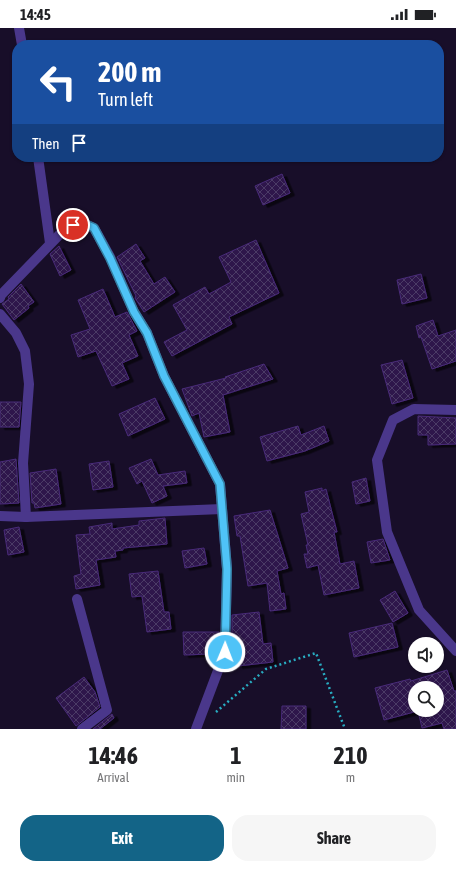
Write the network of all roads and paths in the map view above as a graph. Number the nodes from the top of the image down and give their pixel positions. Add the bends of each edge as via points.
1 (19, 28) edge
2 (21, 40) edge
3 (39, 162) edge
4 (50, 243) junction
5 (0, 298) edge
6 (0, 314) edge
7 (456, 410) edge
8 (222, 509) junction
9 (0, 516) edge
10 (26, 517) junction
11 (77, 599) dead end
12 (456, 651) edge
13 (215, 713) dead end
14 (82, 729) edge
15 (196, 729) edge
16 (345, 729) edge

1 - 2 street
3 - 4 street
4 - 5 street
4 - 8 street via 73,225 83,223 94,228 134,312 147,333 164,376 220,484
6 - 10 street via 16,333 25,351 29,384 23,463
7 - 12 street via 414,409 393,420 377,460 387,532 419,610
8 - 10 street
8 - 15 street via 227,569 225,652
9 - 10 street
11 - 14 street via 107,710
13 - 16 path via 266,670 316,653

